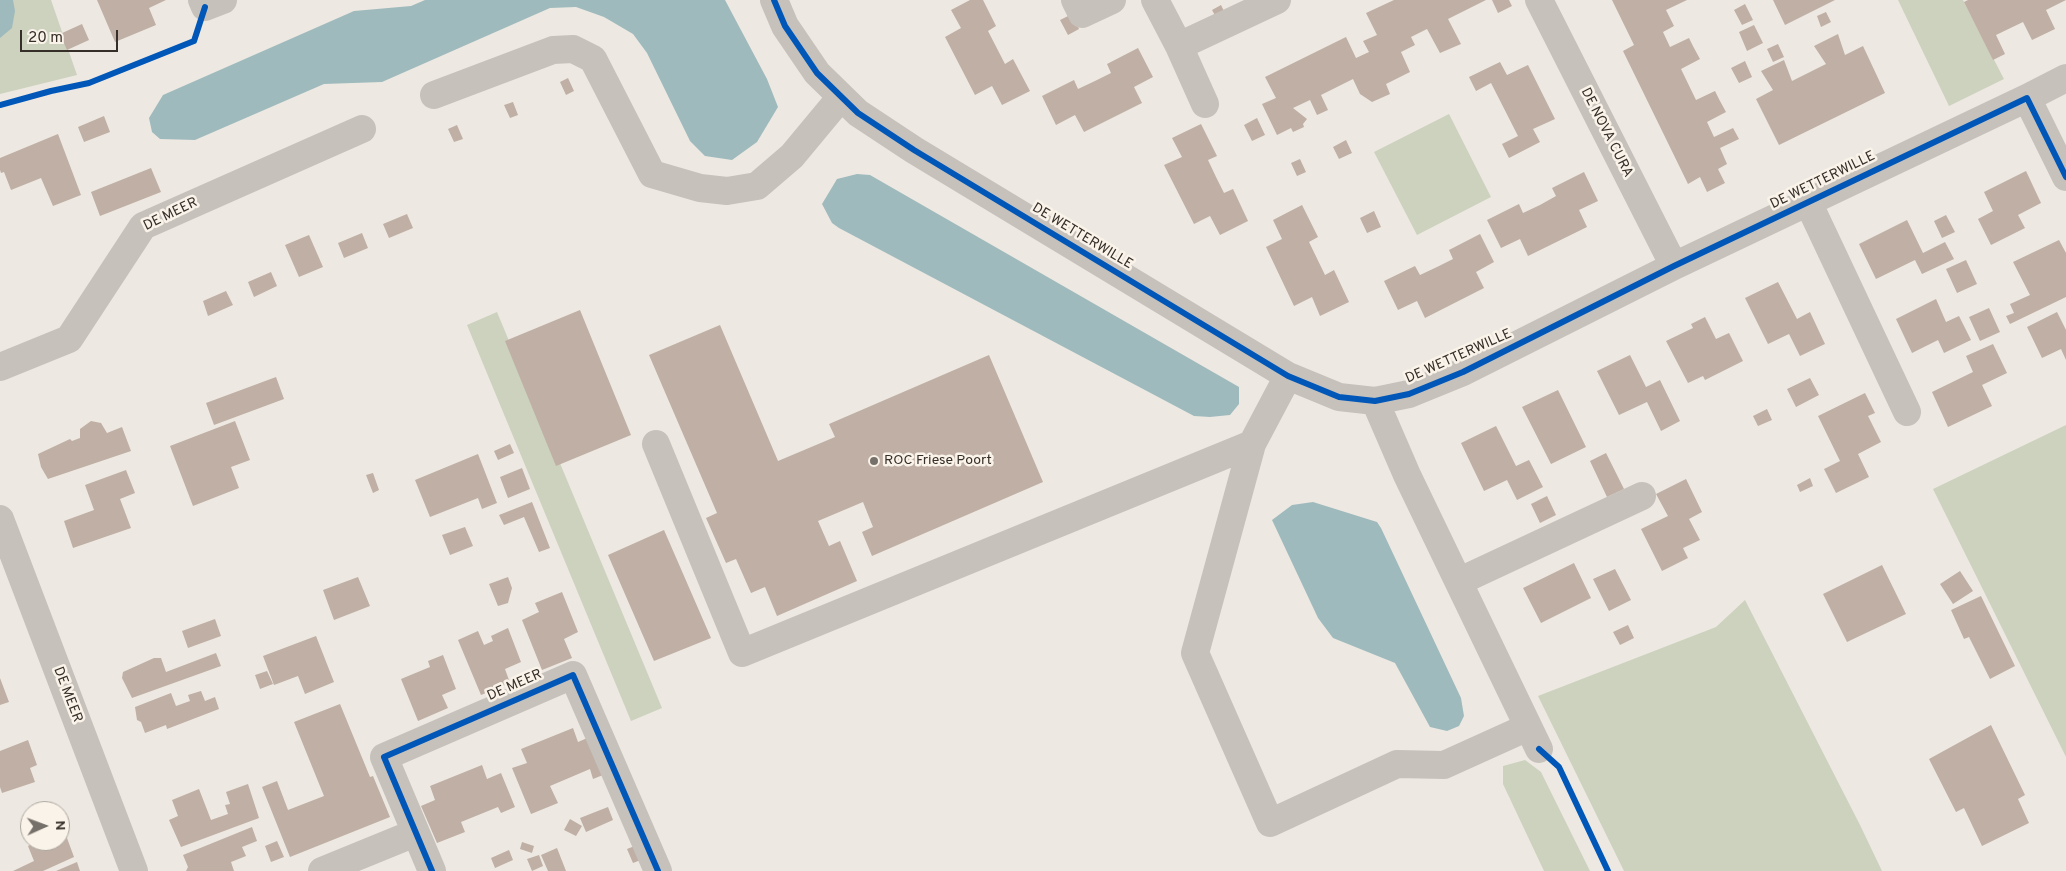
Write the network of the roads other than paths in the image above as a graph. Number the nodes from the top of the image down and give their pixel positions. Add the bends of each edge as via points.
1 (202, 0) edge
2 (223, 0) edge
3 (774, 0) edge
4 (1075, 0) edge
5 (1112, 0) edge
6 (1154, 0) edge
7 (1277, 0) edge
8 (1539, 0) edge
9 (1179, 46) junction
10 (2066, 78) edge
11 (434, 95) dead end
12 (842, 97) junction
13 (2027, 98) junction
14 (1205, 104) dead end
15 (362, 130) dead end
16 (2066, 178) edge
17 (1808, 202) junction
18 (1674, 266) junction
19 (0, 367) edge
20 (1288, 376) junction
21 (1375, 401) junction
22 (1907, 412) dead end
23 (656, 444) dead end
24 (1252, 444) junction
25 (1642, 496) dead end
26 (0, 518) edge
27 (1460, 581) junction
28 (415, 833) junction
29 (134, 871) edge
30 (322, 871) edge
31 (432, 871) edge
32 (658, 871) edge

1 - 2 street via 205,7
3 - 12 street, DE WETTERWILLE via 786,26 817,73
4 - 5 street via 1082,14
6 - 9 street
7 - 9 street
8 - 18 street, DE NOVA CURA
9 - 14 street
10 - 13 street, DE WETTERWILLE
11 - 12 street via 552,50 573,49 593,59 652,174 700,188 727,191 757,186 792,156
12 - 20 street, DE WETTERWILLE via 858,114 914,150
13 - 16 street
13 - 17 street, DE WETTERWILLE
15 - 19 street, DE MEER via 142,226 70,339
17 - 18 street, DE WETTERWILLE
17 - 22 street, DE WETTERWILLE
18 - 21 street, DE WETTERWILLE via 1463,372 1409,394
20 - 21 street, DE WETTERWILLE via 1339,397
20 - 24 street
21 - 27 street via 1407,475
23 - 24 street via 742,653
24 - 27 street via 1194,653 1270,822 1397,764 1444,765 1534,738
25 - 27 street
26 - 29 street, DE MEER
28 - 30 street
28 - 31 street, DE MEER
28 - 32 street, DE MEER via 384,757 573,675

